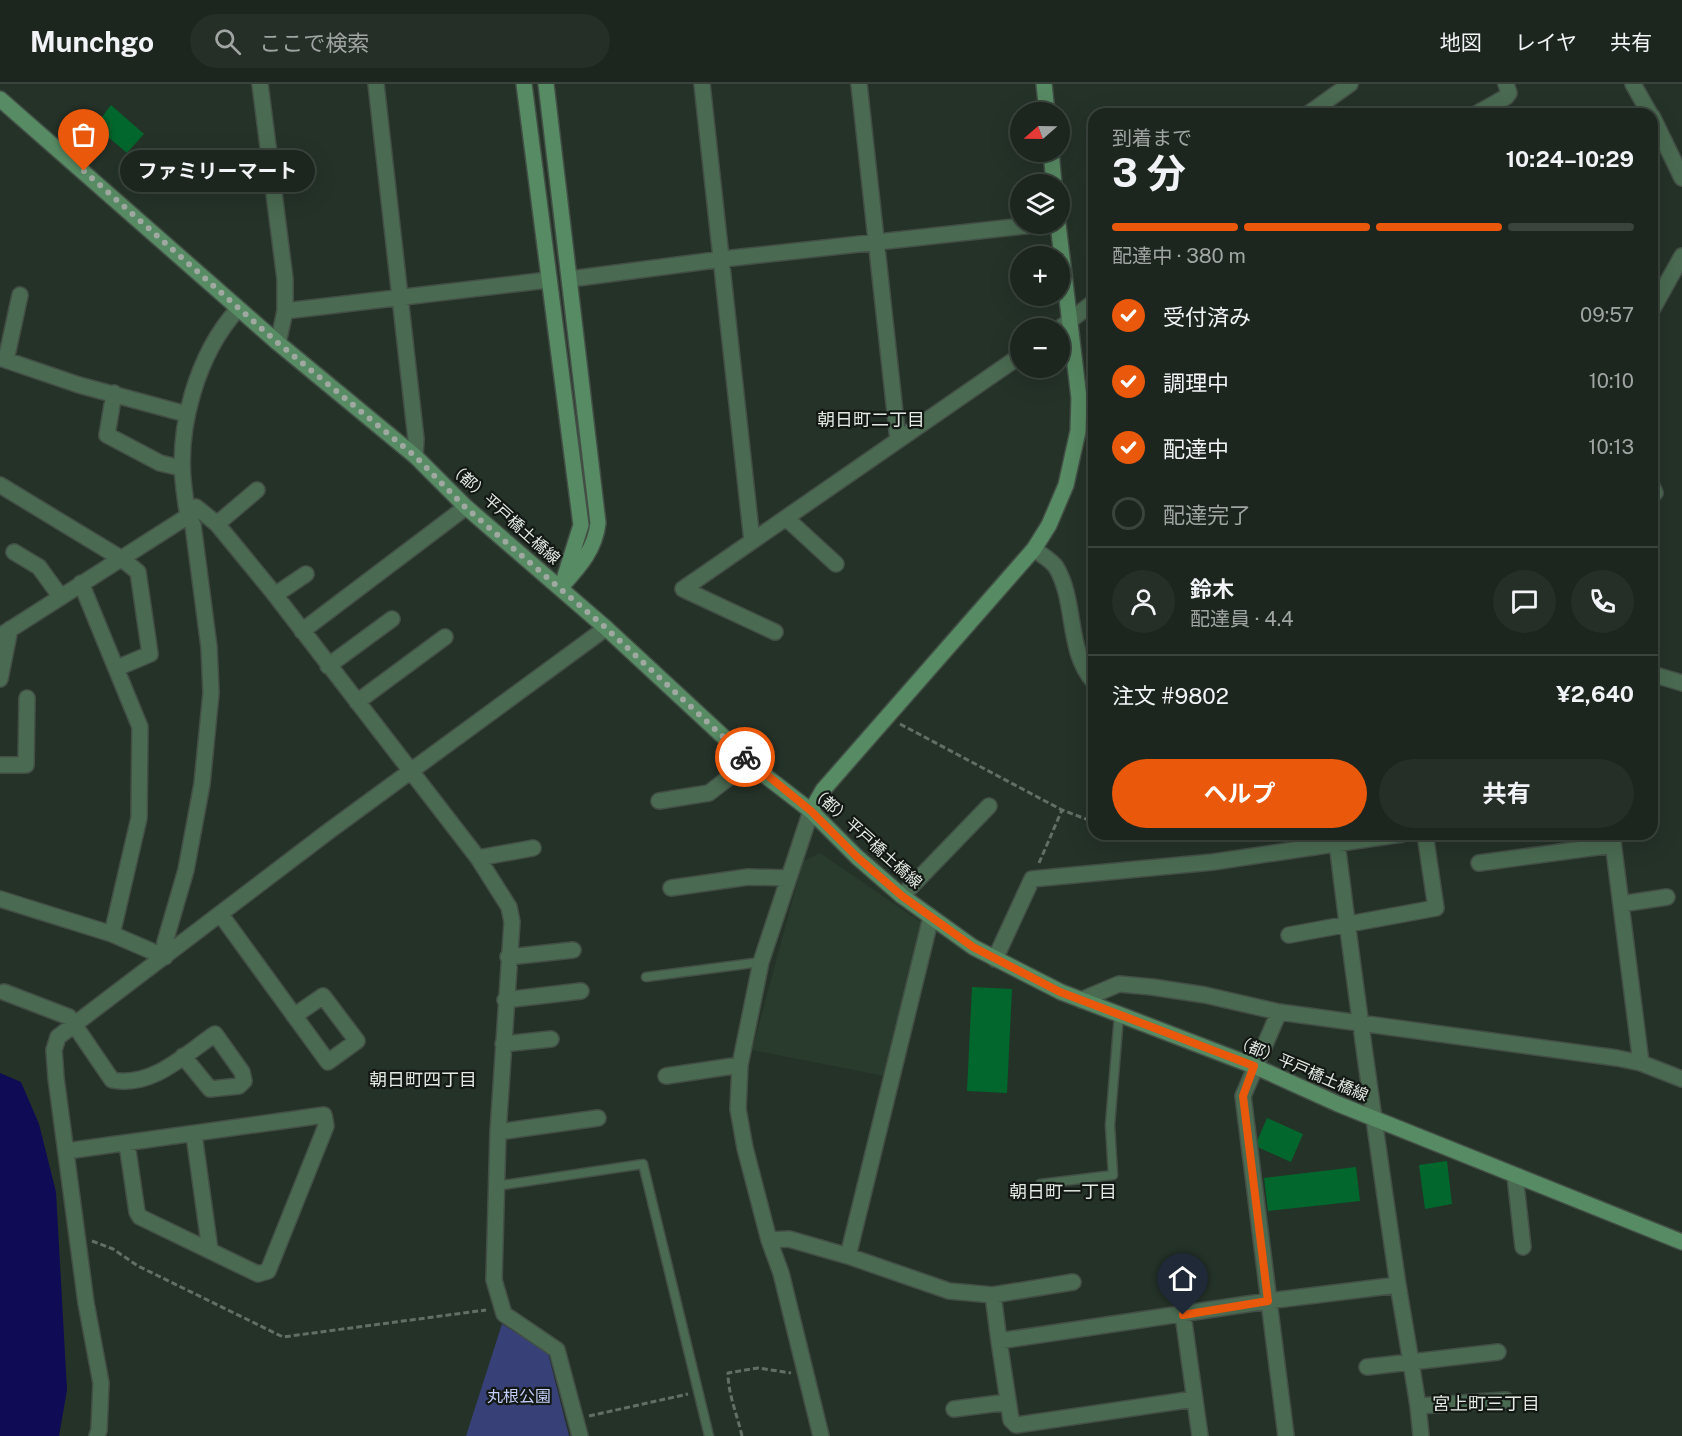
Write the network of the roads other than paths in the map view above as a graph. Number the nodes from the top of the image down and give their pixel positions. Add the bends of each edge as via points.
1 (260, 84) edge
2 (376, 84) edge
3 (524, 84) edge
4 (546, 84) edge
5 (702, 84) edge
6 (860, 84) edge
7 (1044, 84) edge
8 (1350, 84) edge
9 (1506, 84) edge
10 (1633, 84) edge
11 (0, 99) edge
12 (1046, 102) edge
13 (1316, 108) edge
14 (1487, 108) edge
15 (1647, 108) edge
16 (1658, 138) edge
17 (1682, 178) edge
18 (1010, 227) edge
19 (1059, 234) edge
20 (875, 242) junction
21 (1682, 256) edge
22 (723, 258) junction
23 (570, 279) junction
24 (548, 280) junction
25 (20, 295) dead end
26 (400, 296) junction
27 (1658, 299) edge
28 (1088, 307) edge
29 (238, 309) junction
30 (285, 310) junction
31 (1064, 318) edge
32 (1070, 320) edge
33 (278, 343) junction
34 (1070, 354) edge
35 (3, 359) edge
36 (1010, 363) edge
37 (114, 393) junction
38 (186, 414) junction
39 (898, 440) junction
40 (415, 456) junction
41 (181, 468) junction
42 (0, 485) edge
43 (257, 490) dead end
44 (465, 507) junction
45 (188, 516) junction
46 (786, 518) junction
47 (217, 524) junction
48 (752, 541) junction
49 (1034, 549) junction
50 (14, 552) dead end
51 (122, 559) junction
52 (836, 564) dead end
53 (306, 574) dead end
54 (81, 583) junction
55 (561, 587) junction
56 (275, 595) junction
57 (60, 596) junction
58 (392, 619) dead end
59 (606, 628) junction
60 (302, 631) junction
61 (5, 632) edge
62 (774, 632) dead end
63 (445, 637) dead end
64 (328, 666) junction
65 (117, 668) junction
66 (1088, 676) edge
67 (1658, 676) edge
68 (0, 679) edge
69 (1682, 683) edge
70 (27, 698) dead end
71 (357, 702) junction
72 (750, 761) junction
73 (0, 765) edge
74 (410, 772) junction
75 (659, 801) dead end
76 (989, 806) dead end
77 (811, 811) junction
78 (1331, 840) edge
79 (1336, 840) edge
80 (1426, 840) edge
81 (1612, 840) edge
82 (533, 848) dead end
83 (478, 858) junction
84 (1479, 863) dead end
85 (789, 878) junction
86 (671, 888) dead end
87 (902, 896) junction
88 (1667, 897) dead end
89 (0, 899) edge
90 (1620, 904) junction
91 (221, 915) junction
92 (931, 917) junction
93 (1349, 925) junction
94 (112, 934) junction
95 (1289, 935) dead end
96 (573, 950) dead end
97 (165, 957) junction
98 (508, 957) junction
99 (994, 959) junction
100 (761, 962) junction
101 (646, 977) dead end
102 (581, 991) dead end
103 (4, 992) dead end
104 (505, 1000) junction
105 (1081, 1000) junction
106 (1279, 1012) junction
107 (1119, 1015) junction
108 (294, 1016) dead end
109 (1359, 1022) junction
110 (74, 1026) junction
111 (551, 1039) dead end
112 (503, 1044) junction
113 (183, 1056) dead end
114 (1641, 1063) junction
115 (740, 1065) junction
116 (1254, 1066) junction
117 (666, 1076) dead end
118 (1682, 1080) edge
119 (598, 1118) dead end
120 (1374, 1119) junction
121 (498, 1132) junction
122 (194, 1135) junction
123 (127, 1144) junction
124 (67, 1151) junction
125 (1515, 1176) junction
126 (1040, 1184) dead end
127 (496, 1186) junction
128 (769, 1240) junction
129 (1682, 1242) edge
130 (1523, 1247) dead end
131 (210, 1250) junction
132 (848, 1256) junction
133 (1073, 1282) dead end
134 (1398, 1285) junction
135 (993, 1295) junction
136 (1268, 1301) junction
137 (1183, 1315) junction
138 (999, 1341) junction
139 (1498, 1352) dead end
140 (1411, 1362) junction
141 (1367, 1367) dead end
142 (1194, 1399) junction
143 (1506, 1400) dead end
144 (1008, 1402) junction
145 (1418, 1406) junction
146 (954, 1409) dead end
147 (97, 1436) edge
148 (580, 1436) edge
149 (709, 1436) edge
150 (821, 1436) edge
151 (1200, 1436) edge
152 (1287, 1436) edge
153 (1421, 1436) edge

1 - 30 street via 285,279
2 - 26 street
3 - 24 street
4 - 23 street
5 - 22 street
6 - 20 street
7 - 12 street
8 - 13 street
9 - 14 street via 1506,97
10 - 15 street
11 - 29 street, （都）平戸橋土橋線
16 - 17 street
18 - 20 street
19 - 31 street
20 - 22 street
20 - 39 street
21 - 27 street
22 - 23 street
22 - 48 street
23 - 55 street via 598,522 596,538 585,560
24 - 26 street
24 - 55 street via 581,525
25 - 35 street
26 - 30 street
26 - 40 street
28 - 32 street
29 - 33 street, （都）平戸橋土橋線
29 - 38 street via 225,324
30 - 33 street
33 - 40 street, （都）平戸橋土橋線
34 - 49 street via 1079,398 1076,451 1059,503
35 - 37 street
36 - 39 street
37 - 38 street
37 - 41 street via 107,435 160,463
38 - 41 street
39 - 46 street
40 - 44 street, （都）平戸橋土橋線
41 - 45 street
42 - 51 street
43 - 47 street
44 - 55 street, （都）平戸橋土橋線
44 - 60 street
45 - 47 street via 196,507
45 - 51 street
45 - 97 street via 193,525 209,647 211,693 202,784 186,870 165,942
46 - 48 street
46 - 52 street
47 - 56 street
48 - 62 street via 683,589
49 - 66 street via 1055,566 1071,606 1076,644
49 - 77 street via 823,790
50 - 57 street via 39,567
51 - 54 street
51 - 65 street via 138,572 150,654
53 - 56 street
54 - 57 street
54 - 65 street
55 - 59 street, （都）平戸橋土橋線
56 - 60 street
57 - 61 street
58 - 64 street
59 - 72 street, （都）平戸橋土橋線
59 - 74 street
60 - 64 street
61 - 68 street
63 - 71 street
64 - 71 street
65 - 94 street via 140,727 140,818
67 - 69 street
70 - 73 street via 26,765
71 - 74 street
72 - 75 street via 709,793
72 - 77 street, （都）平戸橋土橋線
74 - 83 street
74 - 91 street
76 - 87 street
77 - 85 street
77 - 87 street, （都）平戸橋土橋線
78 - 99 street via 1213,862 1032,879
79 - 93 street
80 - 93 street via 1436,908
81 - 84 street
81 - 90 street
82 - 83 street
83 - 98 street via 509,907 512,922
85 - 86 street via 748,878
85 - 100 street
87 - 92 street, （都）平戸橋土橋線
88 - 90 street
89 - 94 street
90 - 114 street
91 - 97 street
91 - 108 street
92 - 99 street, （都）平戸橋土橋線
92 - 132 street
93 - 95 street
93 - 109 street
94 - 97 street
96 - 98 street
97 - 110 street
98 - 104 street
99 - 105 street, （都）平戸橋土橋線
100 - 101 lane
100 - 115 street
102 - 104 street
103 - 110 street via 69,1017
104 - 112 street
105 - 106 street via 1119,984 1205,995
105 - 107 street, （都）平戸橋土橋線
106 - 109 street
106 - 116 street
107 - 116 street, （都）平戸橋土橋線
107 - 126 lane via 1110,1125 1113,1175
109 - 114 street
109 - 120 street
110 - 113 street via 112,1080 126,1083 152,1077
110 - 124 street via 58,1038 54,1050
111 - 112 street
112 - 121 street
114 - 118 street
115 - 117 street
115 - 128 street via 738,1109
116 - 120 street, （都）平戸橋土橋線
116 - 136 street via 1243,1096
119 - 121 street
120 - 125 street, （都）平戸橋土橋線
120 - 134 street
121 - 127 street
122 - 123 street
122 - 131 street
122 - 131 street via 324,1115 326,1126 268,1271 258,1274
123 - 124 street
123 - 131 street via 140,1217
124 - 147 street via 100,1383
125 - 129 street, （都）平戸橋土橋線
125 - 130 street
127 - 148 street via 494,1280 501,1308 523,1329 557,1350
127 - 149 lane via 643,1164
128 - 132 street via 789,1239
128 - 150 street via 782,1273
132 - 135 street via 949,1291
133 - 135 street
134 - 136 street
134 - 140 street
135 - 138 street
136 - 137 street
136 - 152 street
137 - 138 street
137 - 142 street
138 - 144 street
139 - 140 street
140 - 141 street
140 - 145 street
142 - 144 street via 1023,1425 1011,1420
142 - 151 street
143 - 145 street
144 - 146 street
145 - 153 street

